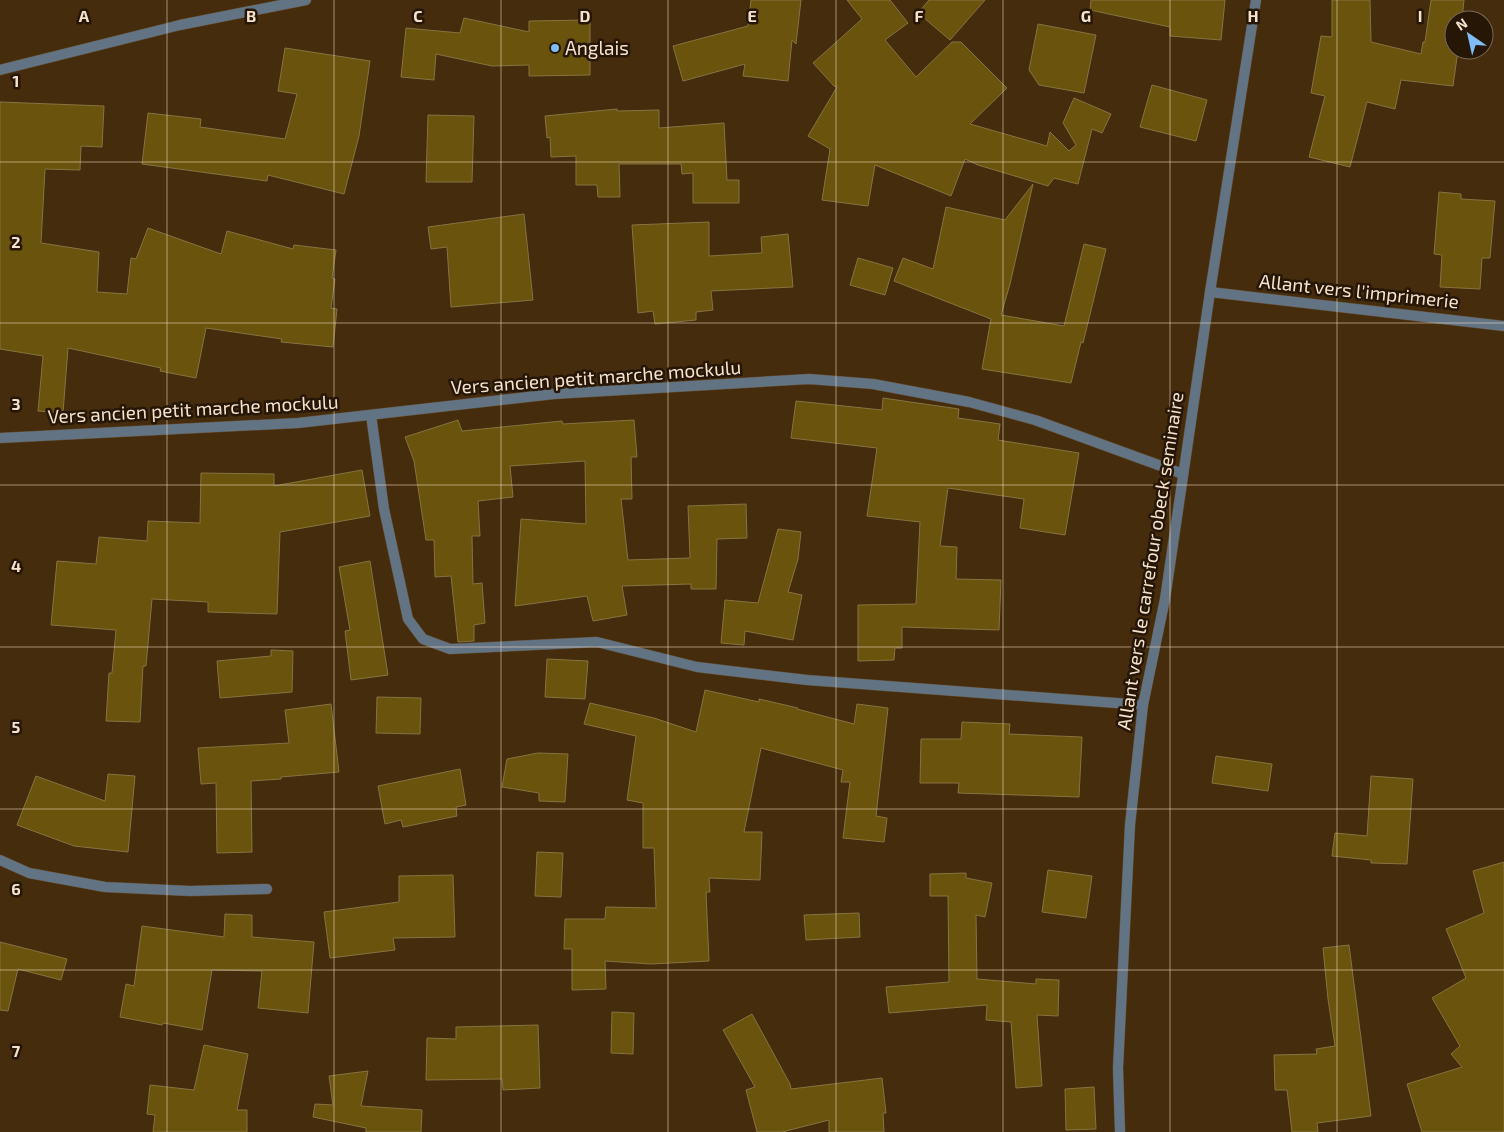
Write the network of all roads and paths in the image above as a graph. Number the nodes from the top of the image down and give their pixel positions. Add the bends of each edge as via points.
1 (306, 0) edge
2 (1256, 0) edge
3 (0, 70) edge
4 (1210, 292) junction
5 (1504, 326) edge
6 (371, 415) junction
7 (0, 438) edge
8 (1183, 474) junction
9 (1143, 705) junction
10 (0, 860) edge
11 (267, 889) dead end
12 (1120, 1132) edge

1 - 3 street via 180,25
2 - 4 street, Allant vers le carrefour obeck seminaire
4 - 5 street, Allant vers l'imprimerie
4 - 8 street, Allant vers le carrefour obeck seminaire
6 - 7 street, Vers ancien petit marche mockulu via 298,423
6 - 8 street, Vers ancien petit marche mockulu via 554,394 809,379 855,382 969,402 1035,420
6 - 9 street via 384,509 408,619 423,639 450,649 597,642 697,667 807,680
8 - 9 street, Allant vers le carrefour obeck seminaire via 1165,599
9 - 12 street, Allant vers le carrefour obeck seminaire via 1129,855 1118,1068
10 - 11 street via 29,873 104,887 190,892

